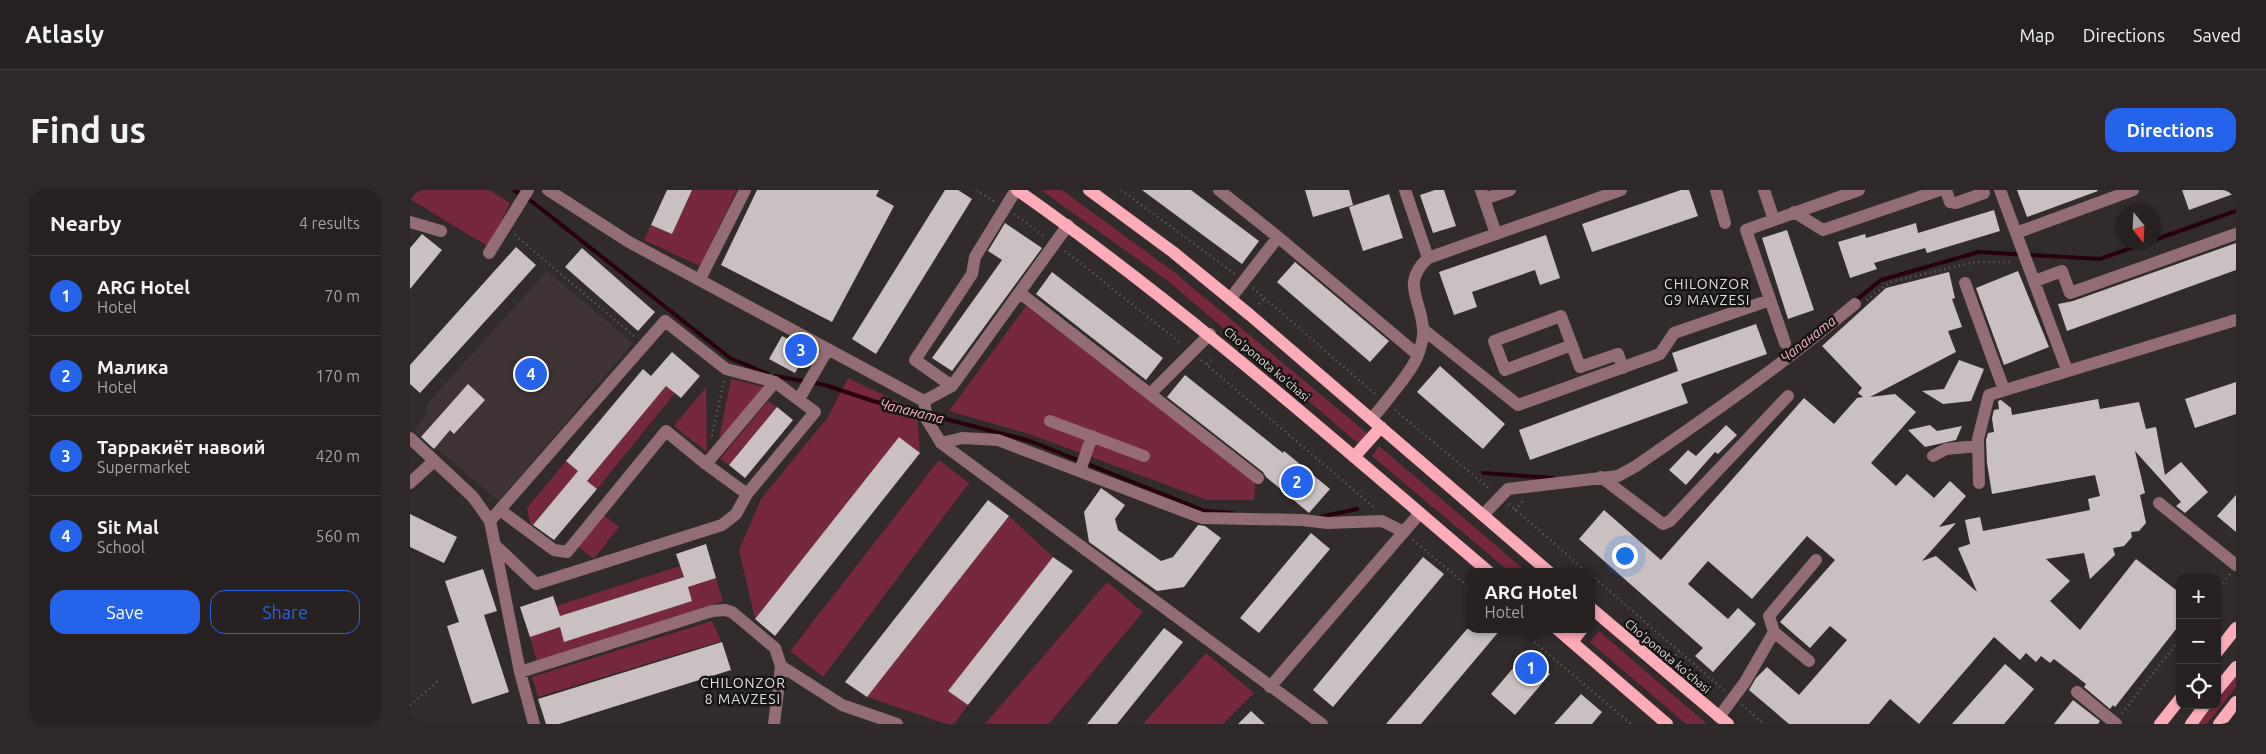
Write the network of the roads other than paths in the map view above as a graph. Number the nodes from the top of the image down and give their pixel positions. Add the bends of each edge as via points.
1 (548, 190) edge
2 (745, 190) edge
3 (1016, 190) edge
4 (1089, 190) edge
5 (1219, 190) edge
6 (1405, 190) edge
7 (1510, 190) edge
8 (1621, 190) edge
9 (1716, 190) edge
10 (1764, 190) edge
11 (1859, 190) edge
12 (1940, 190) edge
13 (1946, 190) edge
14 (2000, 190) edge
15 (2133, 190) edge
16 (528, 191) edge
17 (1984, 193) dead end
18 (1483, 194) edge
19 (1794, 212) junction
20 (1774, 220) junction
21 (410, 222) edge
22 (1725, 223) dead end
23 (1068, 226) junction
24 (441, 231) dead end
25 (1496, 234) junction
26 (2236, 234) edge
27 (1278, 237) junction
28 (2018, 239) junction
29 (489, 253) dead end
30 (1428, 258) junction
31 (700, 279) junction
32 (2035, 281) junction
33 (1965, 283) dead end
34 (1020, 293) junction
35 (1230, 299) junction
36 (1770, 300) junction
37 (1855, 304) dead end
38 (2236, 320) edge
39 (1424, 330) junction
40 (1210, 334) junction
41 (1785, 343) dead end
42 (1572, 345) junction
43 (828, 349) junction
44 (1418, 355) junction
45 (1623, 368) junction
46 (2067, 370) junction
47 (775, 382) junction
48 (952, 386) junction
49 (2004, 390) junction
50 (803, 394) junction
51 (1150, 394) junction
52 (1788, 396) dead end
53 (924, 401) junction
54 (1050, 421) dead end
55 (1376, 423) junction
56 (1092, 436) junction
57 (410, 438) edge
58 (941, 443) junction
59 (1978, 446) junction
60 (1144, 456) dead end
61 (1933, 456) dead end
62 (1354, 458) junction
63 (434, 461) junction
64 (706, 464) junction
65 (1082, 465) junction
66 (1601, 477) junction
67 (1258, 478) dead end
68 (410, 483) edge
69 (1979, 483) dead end
70 (747, 494) junction
71 (2158, 503) dead end
72 (500, 510) junction
73 (1420, 513) junction
74 (1483, 515) junction
75 (490, 520) junction
76 (1404, 532) junction
77 (495, 544) junction
78 (1816, 560) dead end
79 (1484, 568) edge
80 (1544, 568) edge
81 (2234, 569) edge
82 (1595, 615) edge
83 (2236, 628) edge
84 (1774, 632) junction
85 (1562, 633) edge
86 (1579, 633) edge
87 (1572, 642) junction
88 (2221, 647) edge
89 (1809, 660) dead end
90 (781, 666) junction
91 (2236, 667) edge
92 (520, 672) junction
93 (2221, 685) edge
94 (1270, 687) junction
95 (2077, 692) dead end
96 (2236, 702) edge
97 (2176, 704) edge
98 (2203, 709) edge
99 (1723, 720) edge
100 (2115, 723) edge
101 (534, 724) edge
102 (774, 724) edge
103 (897, 724) edge
104 (1322, 724) edge
105 (1666, 724) edge
106 (2160, 724) edge
107 (2191, 724) edge
108 (2219, 724) edge

1 - 31 street via 629,242
2 - 31 street
3 - 23 main road, Cho'ponota ko'chasi
3 - 48 street via 975,257 972,274 915,360
4 - 35 main road, Cho'ponota ko'chasi
5 - 27 street
6 - 30 street
7 - 18 street
8 - 25 street
9 - 22 street
10 - 20 street
11 - 19 street
12 - 19 street via 1823,230
13 - 17 street via 1950,202 1956,203
14 - 28 street
15 - 28 street
16 - 29 street
18 - 25 street
19 - 20 street
20 - 36 street via 1746,230
21 - 24 street
23 - 34 street
23 - 40 main road, Cho'ponota ko'chasi
25 - 30 street
26 - 32 street via 2070,293 2062,271
27 - 35 street
27 - 44 street
28 - 32 street
30 - 39 street via 1418,267 1414,279 1414,293
31 - 43 street
32 - 46 street
33 - 49 street
34 - 48 street
34 - 51 street
35 - 55 main road, Cho'ponota ko'chasi
36 - 41 street
36 - 45 street via 1674,333 1660,354
37 - 66 street via 1749,388 1636,466 1618,476
38 - 46 street
39 - 44 street
39 - 45 street via 1518,405
40 - 51 street
40 - 62 main road, Cho'ponota ko'chasi
42 - 42 street via 1561,316 1494,341 1504,370
42 - 45 street via 1580,368 1618,354
43 - 50 street
43 - 53 street
44 - 55 street via 1385,402
46 - 49 street
47 - 50 street
47 - 64 street
47 - 72 street via 726,368 665,321
48 - 53 street
49 - 59 street via 1989,395
50 - 70 street via 815,412
51 - 67 street
52 - 66 street via 1670,520 1662,524
53 - 58 street via 927,420
54 - 56 street
55 - 62 main road
55 - 74 main road, Cho'ponota ko'chasi
56 - 60 street
56 - 65 street
57 - 63 street
58 - 65 street via 962,438 998,440
58 - 94 street
59 - 61 street via 1946,449
59 - 69 street
62 - 73 main road, Cho'ponota ko'chasi
63 - 68 street
63 - 75 street via 473,497
64 - 70 street
64 - 72 street via 666,431 567,552 554,550
65 - 76 street via 1202,518 1328,523 1382,521
66 - 74 street via 1508,489
70 - 77 street via 736,514 722,525 536,584
71 - 81 street
72 - 75 street
73 - 76 street
73 - 79 main road, Cho'ponota ko'chasi
74 - 80 main road, Cho'ponota ko'chasi
75 - 77 street
76 - 94 street
77 - 92 street
78 - 84 street via 1769,616
82 - 99 main road, Cho'ponota ko'chasi
83 - 88 main road
84 - 89 street
84 - 99 street
85 - 87 main road
86 - 87 main road
87 - 105 main road
90 - 92 street via 775,648 732,612 718,610
90 - 102 street
90 - 103 street via 842,705
91 - 93 main road
92 - 101 street
94 - 104 street
95 - 100 street
96 - 108 main road
97 - 106 main road
98 - 107 main road

